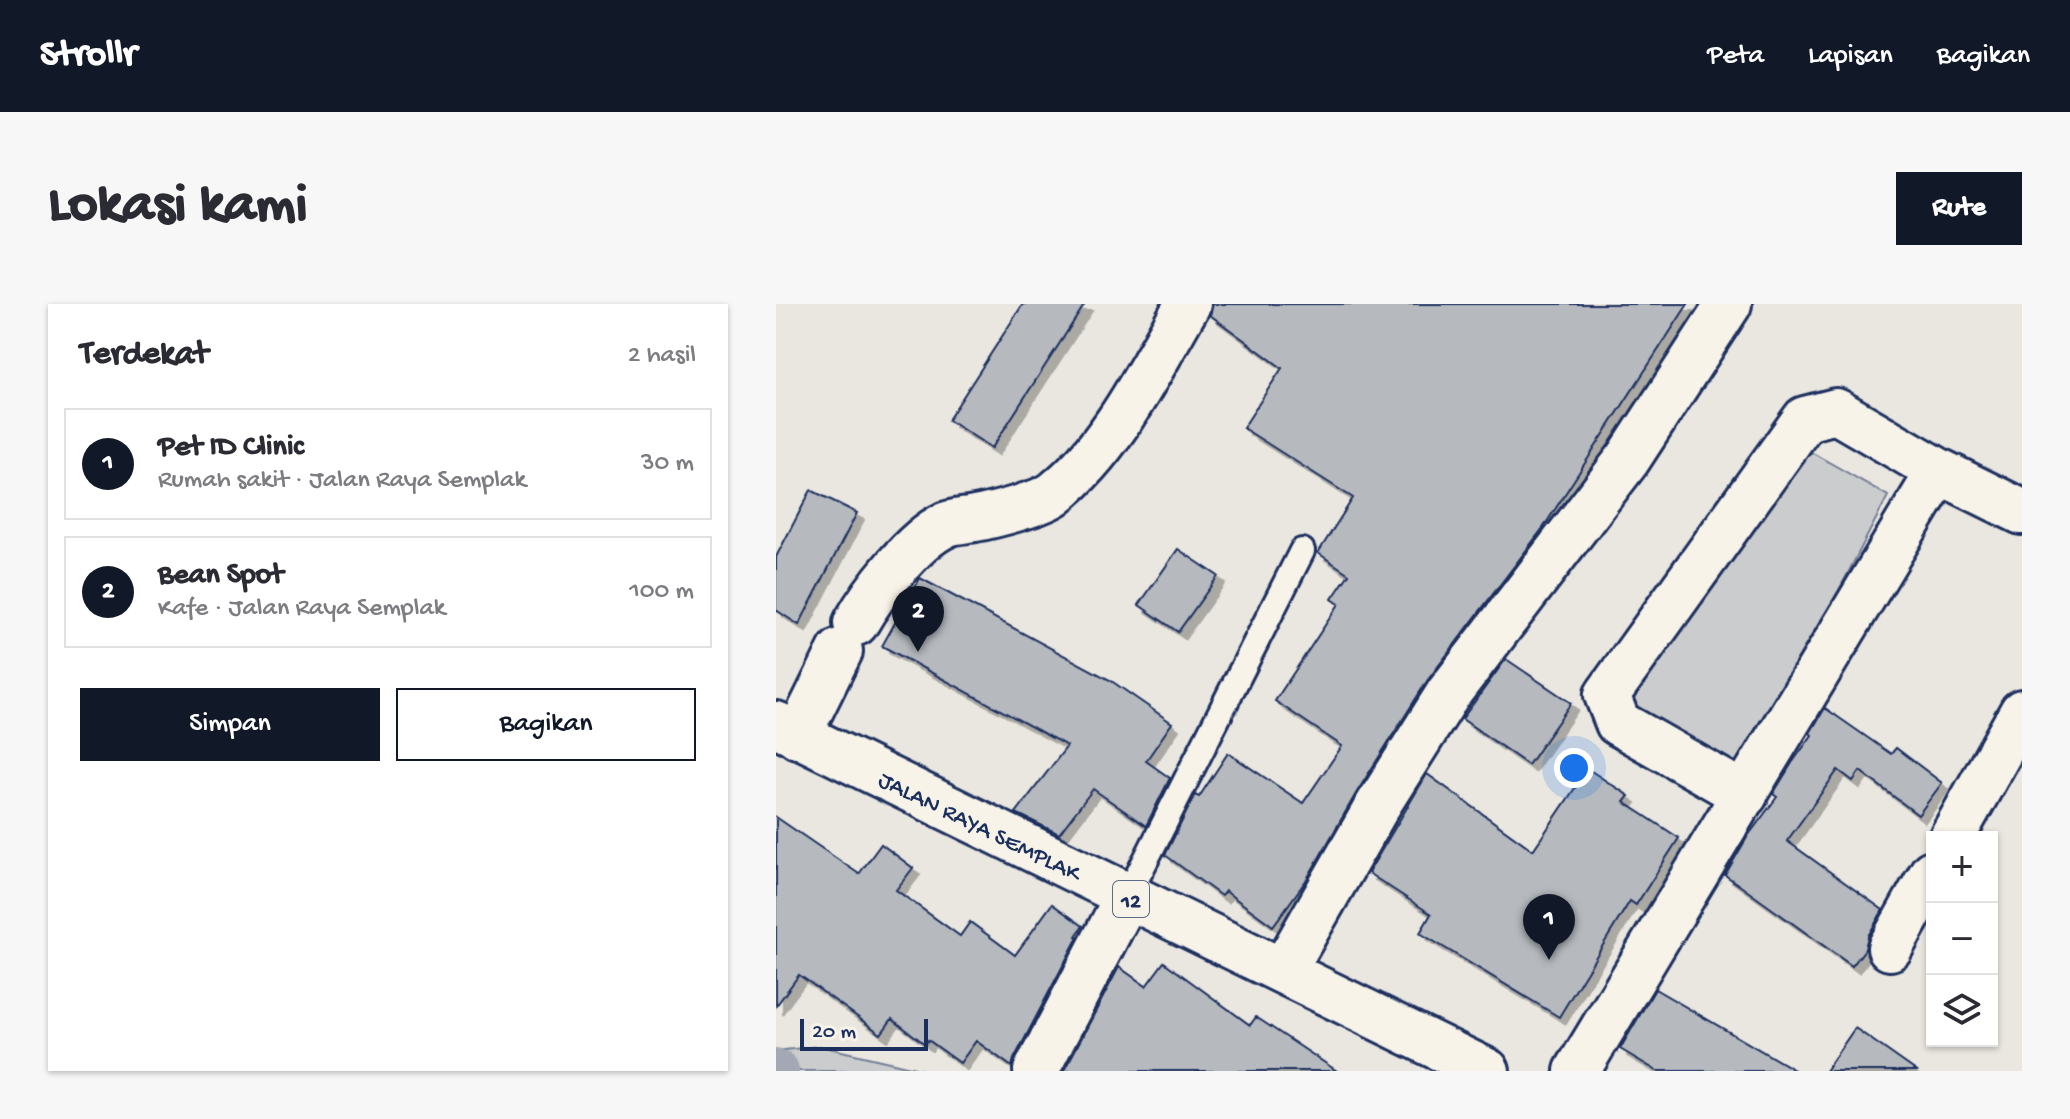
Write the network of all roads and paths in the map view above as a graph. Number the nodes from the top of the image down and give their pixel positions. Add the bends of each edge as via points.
1 (1188, 304) edge
2 (1729, 304) edge
3 (1939, 471) junction
4 (2022, 512) edge
5 (1302, 551) dead end
6 (2022, 712) edge
7 (787, 730) edge
8 (1745, 795) junction
9 (1955, 831) edge
10 (1926, 884) edge
11 (1127, 897) junction
12 (1890, 948) dead end
13 (1283, 971) junction
14 (1036, 1071) edge
15 (1487, 1071) edge
16 (1577, 1071) edge

1 - 7 street via 1110,435 1080,470 1052,495 946,524 919,543 871,597
2 - 13 street via 1628,459 1448,694
3 - 4 street
3 - 8 street
3 - 8 street via 1836,411 1805,419 1607,695 1618,723
5 - 11 lane
6 - 9 street
7 - 11 street, JALAN RAYA SEMPLAK / 12
8 - 16 street
10 - 12 street
11 - 13 street, JALAN RAYA SEMPLAK / 12
11 - 14 street
13 - 15 street, JALAN RAYA SEMPLAK / 12

